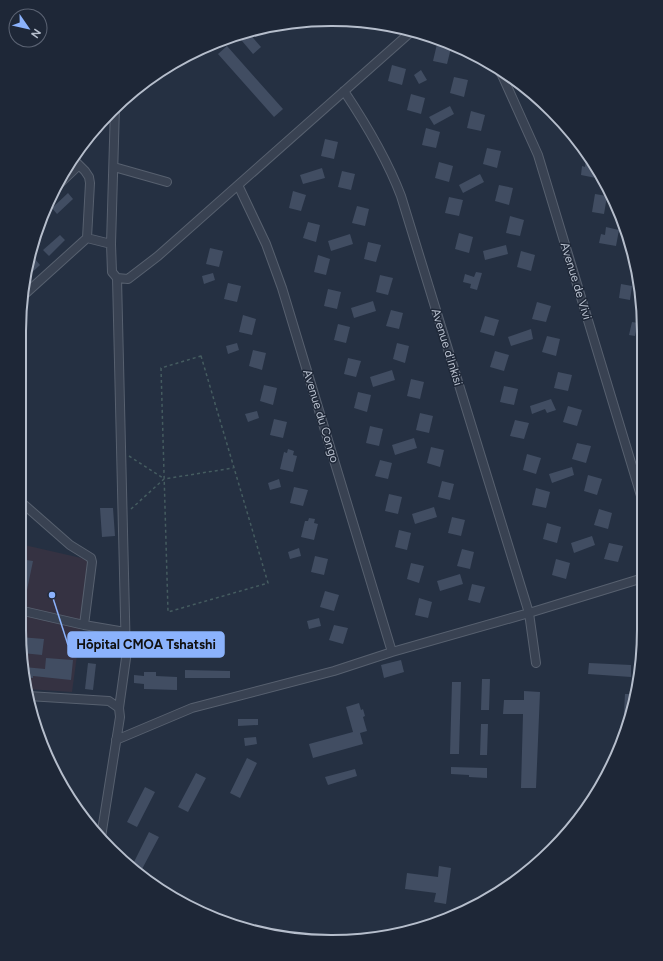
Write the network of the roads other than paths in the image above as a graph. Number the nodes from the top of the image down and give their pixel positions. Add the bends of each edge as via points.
1 (407, 35) edge
2 (504, 79) edge
3 (344, 91) junction
4 (115, 115) edge
5 (76, 162) edge
6 (114, 167) junction
7 (167, 182) dead end
8 (238, 185) junction
9 (88, 238) junction
10 (111, 244) junction
11 (117, 278) junction
12 (29, 290) edge
13 (637, 482) edge
14 (26, 506) edge
15 (637, 580) edge
16 (26, 612) edge
17 (529, 613) junction
18 (84, 624) junction
19 (125, 632) junction
20 (392, 652) junction
21 (536, 663) dead end
22 (33, 696) edge
23 (119, 708) junction
24 (116, 740) junction
25 (102, 831) edge

1 - 3 street
2 - 13 street, Avenue de Vivi via 538,155
3 - 8 street
3 - 17 street, Avenue d'Inkisi via 394,176
4 - 6 street
5 - 9 street via 89,177 90,183
6 - 7 street
6 - 10 street
8 - 11 street via 158,256 128,279
8 - 20 street, Avenue du Congo via 264,240 282,288
9 - 10 street
9 - 12 street
10 - 11 street via 112,272
11 - 19 street
14 - 18 street via 70,545 91,558
15 - 17 street
16 - 18 street
17 - 20 street
17 - 21 street, Avenue d'Inkisi
18 - 19 street
19 - 23 street via 126,658
20 - 24 street via 334,671 192,708
22 - 23 street via 109,701
23 - 24 street
24 - 25 street

